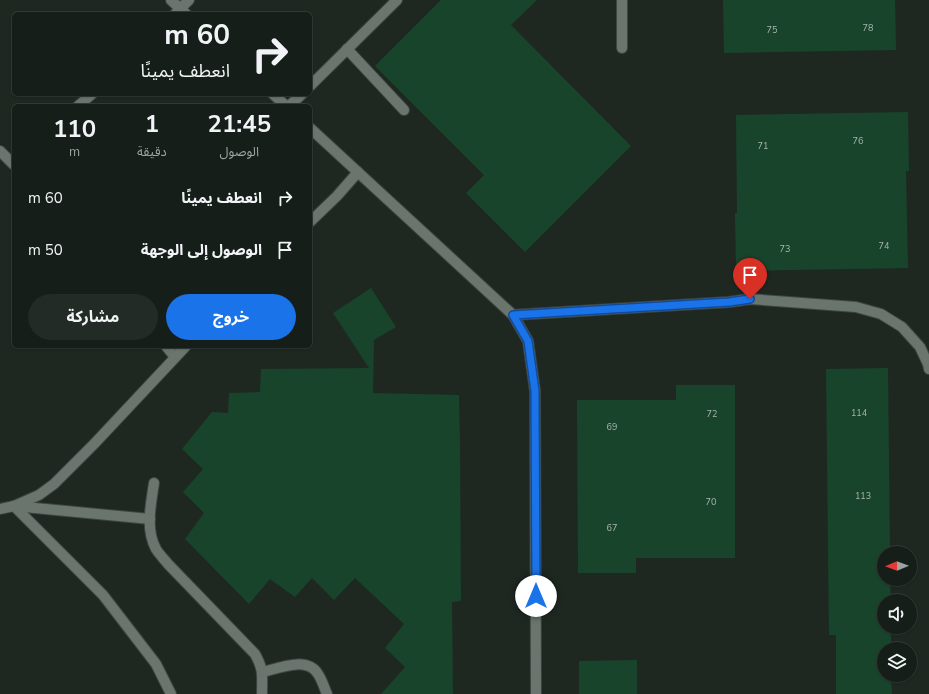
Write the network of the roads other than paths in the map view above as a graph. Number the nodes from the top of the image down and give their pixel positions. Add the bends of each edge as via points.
1 (171, 0) edge
2 (189, 0) edge
3 (397, 0) edge
4 (622, 0) edge
5 (180, 12) edge
6 (622, 48) dead end
7 (347, 49) junction
8 (312, 84) edge
9 (90, 96) edge
10 (275, 96) edge
11 (300, 96) edge
12 (80, 104) edge
13 (284, 104) edge
14 (291, 104) edge
15 (404, 110) dead end
16 (312, 130) edge
17 (0, 151) edge
18 (12, 161) edge
19 (358, 172) junction
20 (312, 220) edge
21 (513, 315) junction
22 (168, 348) edge
23 (184, 348) edge
24 (175, 357) junction
25 (929, 369) edge
26 (154, 483) dead end
27 (14, 506) junction
28 (0, 509) edge
29 (150, 519) junction
30 (263, 672) junction
31 (171, 694) edge
32 (262, 694) edge
33 (327, 694) edge
34 (536, 694) edge

1 - 5 street
2 - 5 street
3 - 7 street
4 - 6 street
7 - 8 street
7 - 15 street
9 - 12 street
10 - 13 street
11 - 14 street
16 - 19 street
17 - 18 street
19 - 20 street
19 - 21 street
21 - 25 street via 750,299 856,307 881,314 902,328 920,347
21 - 34 street via 528,341 535,391
22 - 24 street
23 - 24 street
24 - 27 street via 54,484 39,495
26 - 29 street
27 - 28 street
27 - 29 street
27 - 31 street via 103,595 156,664
29 - 30 street via 156,548 168,564 255,654
30 - 32 street
30 - 33 street via 305,664 318,672

